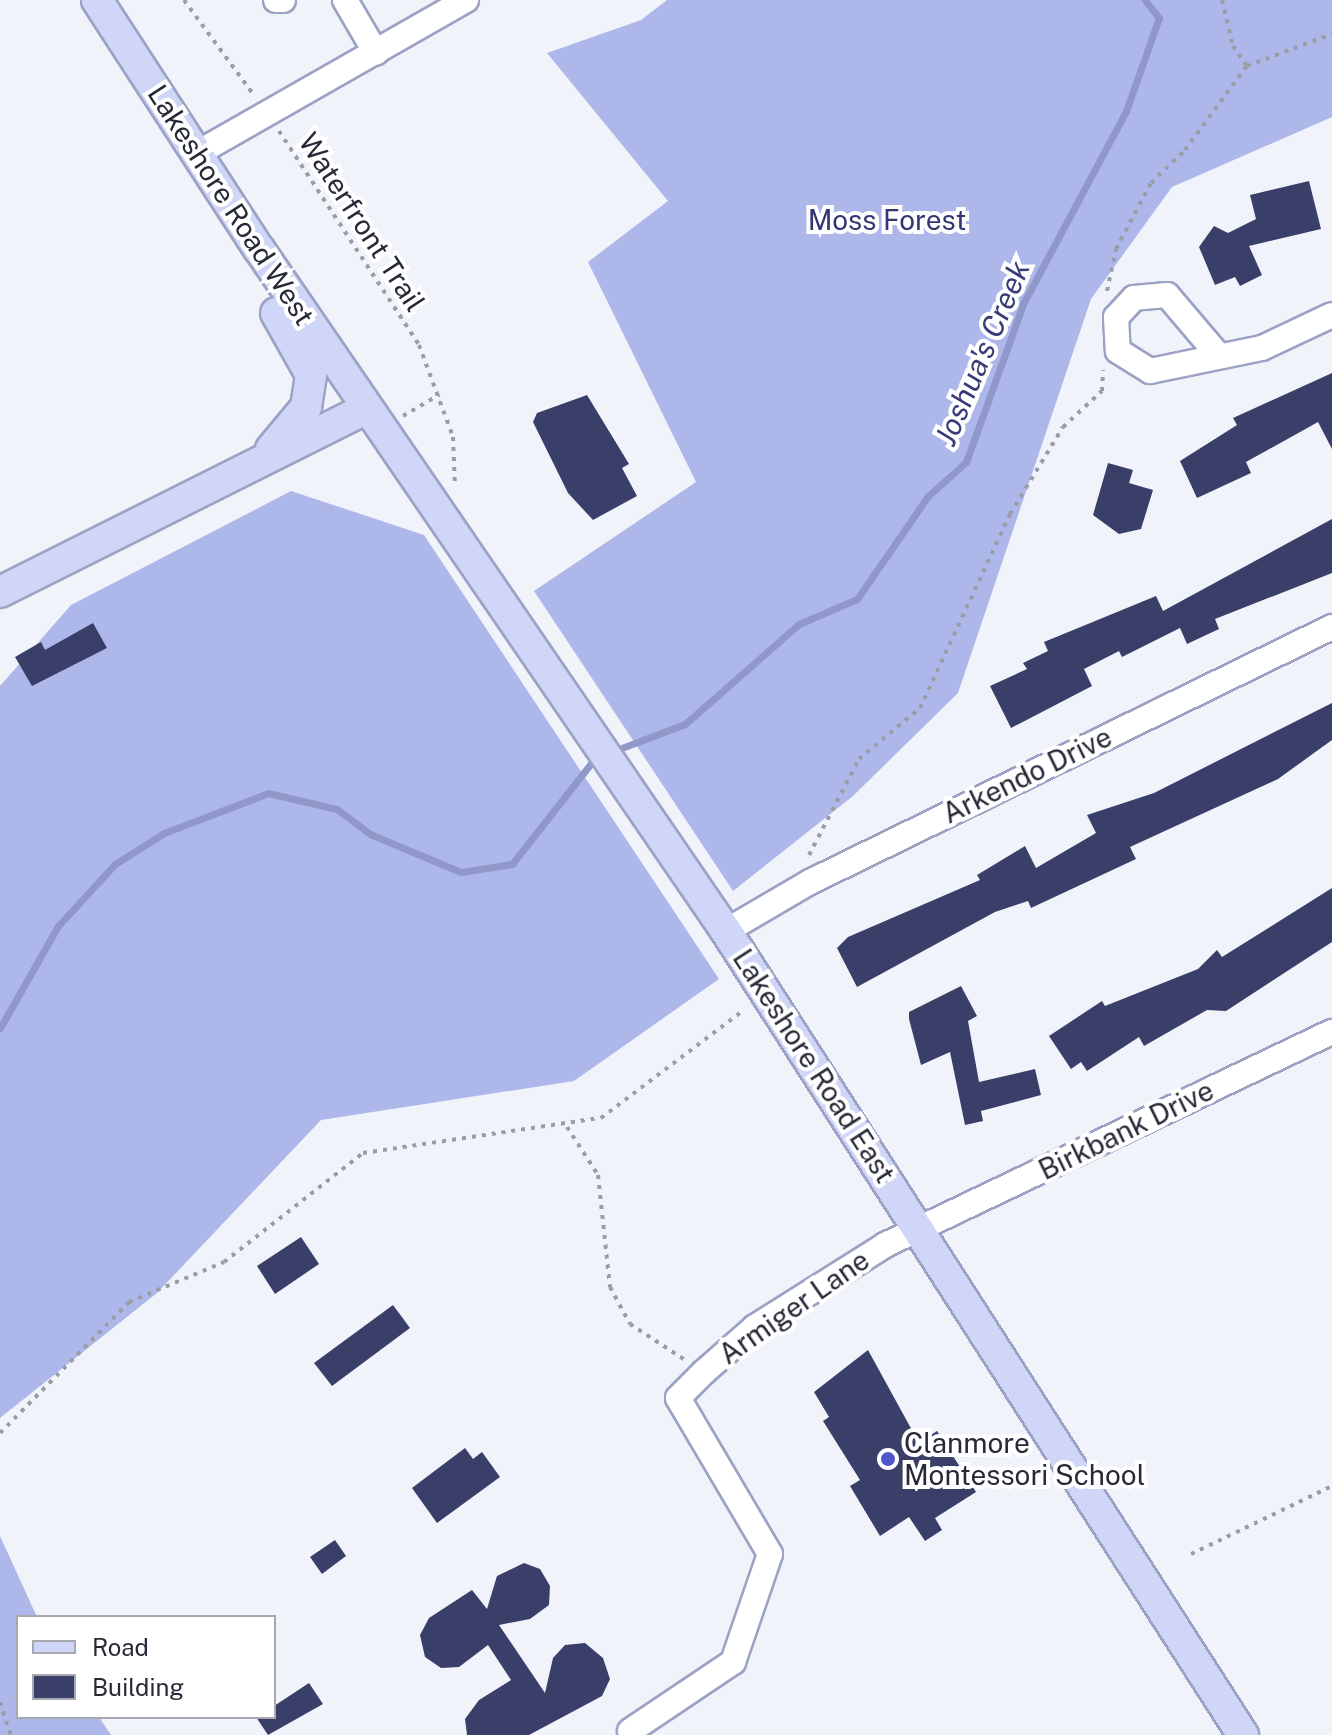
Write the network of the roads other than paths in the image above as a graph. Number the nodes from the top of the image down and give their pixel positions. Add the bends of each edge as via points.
1 (97, 0) edge
2 (276, 0) edge
3 (283, 0) edge
4 (345, 0) edge
5 (466, 0) edge
6 (376, 53) junction
7 (196, 154) junction
8 (259, 249) junction
9 (1332, 315) edge
10 (1219, 356) dead end
11 (366, 409) junction
12 (222, 483) junction
13 (0, 592) edge
14 (1332, 627) edge
15 (726, 931) junction
16 (1332, 1032) edge
17 (919, 1227) junction
18 (630, 1731) dead end
19 (1243, 1735) edge

1 - 7 main road, Lakeshore Road West
2 - 3 street
4 - 6 street
5 - 6 street
6 - 7 street
7 - 8 main road, Lakeshore Road West
8 - 11 main road, Lakeshore Road West
8 - 12 main road via 249,272 309,364 310,388 284,441
9 - 10 street via 1262,348
11 - 12 main road
11 - 15 main road, Lakeshore Road East
12 - 13 main road
14 - 15 street, Arkendo Drive via 810,882
15 - 17 main road, Lakeshore Road East
16 - 17 street, Birkbank Drive
17 - 18 street, Armiger Lane via 755,1327 678,1398 770,1554 733,1662
17 - 19 main road, Lakeshore Road East

